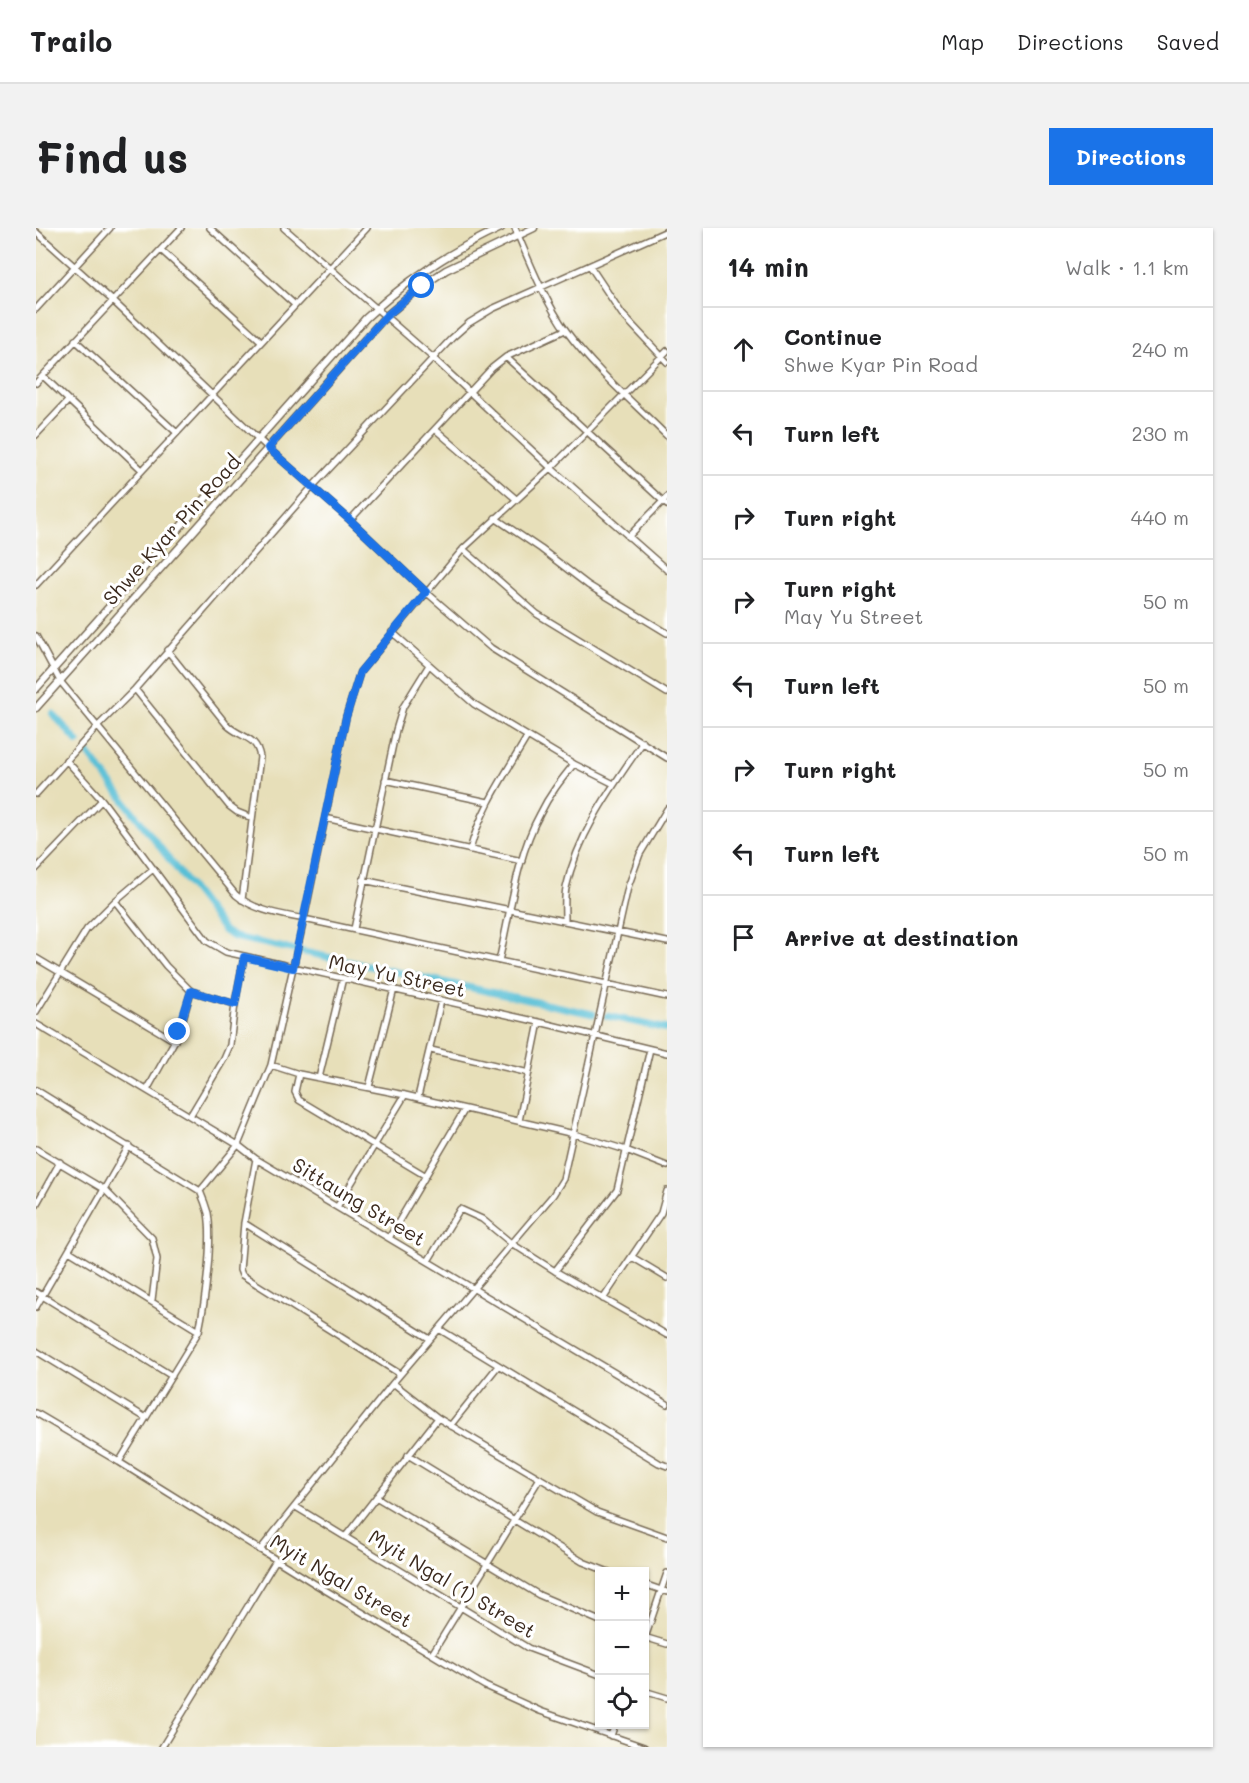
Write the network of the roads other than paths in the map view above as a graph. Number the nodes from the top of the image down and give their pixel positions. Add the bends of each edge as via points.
1 (110, 228) edge
2 (181, 228) edge
3 (210, 228) edge
4 (284, 228) edge
5 (298, 228) edge
6 (367, 228) edge
7 (501, 228) edge
8 (534, 228) edge
9 (517, 231) edge
10 (667, 231) edge
11 (36, 232) edge
12 (291, 235) junction
13 (161, 250) junction
14 (75, 266) junction
15 (590, 266) junction
16 (329, 269) junction
17 (542, 287) junction
18 (112, 300) junction
19 (294, 304) junction
20 (36, 309) edge
21 (375, 309) junction
22 (385, 317) junction
23 (565, 330) junction
24 (75, 340) junction
25 (261, 341) junction
26 (667, 351) edge
27 (432, 357) junction
28 (506, 357) junction
29 (662, 357) junction
30 (667, 362) edge
31 (43, 376) junction
32 (36, 383) edge
33 (469, 392) junction
34 (213, 394) junction
35 (625, 395) junction
36 (68, 401) junction
37 (436, 429) junction
38 (587, 432) junction
39 (177, 433) junction
40 (36, 435) edge
41 (667, 436) edge
42 (258, 438) junction
43 (268, 448) junction
44 (551, 468) junction
45 (142, 470) junction
46 (313, 486) junction
47 (516, 499) junction
48 (666, 501) edge
49 (495, 518) junction
50 (350, 520) junction
51 (628, 537) junction
52 (464, 549) junction
53 (667, 570) edge
54 (36, 585) edge
55 (426, 592) junction
56 (392, 632) junction
57 (667, 633) edge
58 (36, 636) edge
59 (167, 650) junction
60 (429, 665) junction
61 (54, 669) junction
62 (60, 681) junction
63 (36, 688) edge
64 (135, 689) junction
65 (667, 693) edge
66 (36, 708) edge
67 (98, 726) junction
68 (527, 737) junction
69 (643, 742) junction
70 (667, 758) edge
71 (66, 760) junction
72 (574, 764) junction
73 (385, 780) junction
74 (614, 784) junction
75 (36, 794) edge
76 (102, 800) junction
77 (488, 802) junction
78 (667, 809) edge
79 (252, 818) junction
80 (325, 818) junction
81 (375, 829) junction
82 (470, 850) junction
83 (522, 861) junction
84 (36, 869) edge
85 (153, 869) junction
86 (363, 880) junction
87 (242, 900) junction
88 (115, 901) junction
89 (510, 911) junction
90 (304, 919) junction
91 (565, 920) junction
92 (354, 929) junction
93 (618, 932) junction
94 (667, 942) edge
95 (244, 957) junction
96 (36, 958) edge
97 (499, 961) junction
98 (293, 968) junction
99 (59, 971) junction
100 (343, 978) junction
101 (606, 983) junction
102 (394, 989) junction
103 (191, 991) junction
104 (667, 997) edge
105 (441, 1001) junction
106 (235, 1004) junction
107 (36, 1012) edge
108 (539, 1022) junction
109 (36, 1024) edge
110 (594, 1035) junction
111 (175, 1041) junction
112 (650, 1049) junction
113 (431, 1050) junction
114 (667, 1053) edge
115 (271, 1065) junction
116 (529, 1073) junction
117 (299, 1074) junction
118 (319, 1078) junction
119 (369, 1088) junction
120 (36, 1090) edge
121 (147, 1090) junction
122 (405, 1095) junction
123 (418, 1097) junction
124 (465, 1109) junction
125 (190, 1116) junction
126 (519, 1121) junction
127 (574, 1134) junction
128 (238, 1145) junction
129 (375, 1145) junction
130 (129, 1146) junction
131 (36, 1149) edge
132 (626, 1150) junction
133 (256, 1159) junction
134 (60, 1162) junction
135 (667, 1166) edge
136 (426, 1176) junction
137 (105, 1190) junction
138 (200, 1191) junction
139 (667, 1191) edge
140 (36, 1205) edge
141 (338, 1207) junction
142 (664, 1214) edge
143 (244, 1223) junction
144 (389, 1238) junction
145 (511, 1243) junction
146 (69, 1251) junction
147 (632, 1257) junction
148 (428, 1261) junction
149 (555, 1271) junction
150 (667, 1278) edge
151 (473, 1288) junction
152 (36, 1292) edge
153 (42, 1296) junction
154 (603, 1299) junction
155 (152, 1300) junction
156 (36, 1307) edge
157 (439, 1329) junction
158 (199, 1331) junction
159 (667, 1335) edge
160 (430, 1339) junction
161 (36, 1351) edge
162 (498, 1366) junction
163 (400, 1374) junction
164 (172, 1376) junction
165 (393, 1383) junction
166 (667, 1404) edge
167 (36, 1413) edge
168 (146, 1418) junction
169 (438, 1418) junction
170 (450, 1426) junction
171 (408, 1455) junction
172 (119, 1462) junction
173 (667, 1466) edge
174 (540, 1478) junction
175 (376, 1497) junction
176 (296, 1507) junction
177 (513, 1520) junction
178 (345, 1537) junction
179 (667, 1537) edge
180 (260, 1550) junction
181 (276, 1560) junction
182 (488, 1565) junction
183 (596, 1567) edge
184 (667, 1573) edge
185 (649, 1585) edge
186 (664, 1591) edge
187 (461, 1608) junction
188 (595, 1619) edge
189 (649, 1628) edge
190 (649, 1639) edge
191 (667, 1644) edge
192 (432, 1654) junction
193 (595, 1673) edge
194 (649, 1692) edge
195 (667, 1698) edge
196 (613, 1729) edge
197 (610, 1736) junction
198 (162, 1747) edge
199 (644, 1747) edge

1 - 14 street
2 - 13 street
3 - 19 street
4 - 12 street
5 - 12 street
6 - 16 street
7 - 21 street, Shwe Kyar Pin Road via 441,259
8 - 9 street, Shwe Kyar Pin Road
9 - 17 street
9 - 22 street, Shwe Kyar Pin Road via 446,270
10 - 15 street
11 - 14 street
12 - 16 street
13 - 18 street
13 - 25 street
14 - 18 street
14 - 20 street
15 - 17 street
15 - 29 street via 622,314
16 - 19 street
16 - 21 street
17 - 23 street
17 - 27 street via 469,323
18 - 24 street
18 - 34 street
19 - 25 street
21 - 22 street
21 - 42 street, Shwe Kyar Pin Road
22 - 27 street
22 - 43 street, Shwe Kyar Pin Road
23 - 28 street
23 - 35 street
24 - 31 street
24 - 39 street
25 - 34 street
26 - 29 street
27 - 33 street
27 - 46 street
28 - 33 street
28 - 38 street
29 - 30 street
29 - 35 street
31 - 32 street
31 - 36 street
33 - 37 street
33 - 44 street
34 - 39 street
34 - 42 street
35 - 38 street
35 - 41 street
36 - 40 street
36 - 45 street
37 - 47 street
37 - 50 street
38 - 44 street
38 - 48 street
39 - 45 street
42 - 43 street
42 - 61 street, Shwe Kyar Pin Road
43 - 46 street
43 - 62 street, Shwe Kyar Pin Road
44 - 47 street
44 - 51 street
45 - 54 street
46 - 50 street
46 - 59 street
47 - 49 street
48 - 51 street
49 - 52 street
49 - 57 street via 588,585
50 - 55 street
51 - 53 street
52 - 55 street
52 - 65 street via 537,614
55 - 56 street
55 - 69 street via 498,653
56 - 60 street
56 - 80 street via 360,672 346,717
58 - 61 street
59 - 64 street
59 - 79 street via 227,725 256,742 260,757
60 - 68 street via 474,704
60 - 73 street via 403,707
61 - 62 street
61 - 63 street, Shwe Kyar Pin Road
62 - 66 street, Shwe Kyar Pin Road
62 - 67 street
64 - 67 street
64 - 79 street via 230,806
67 - 71 street
67 - 87 street
68 - 72 street
68 - 77 street
69 - 70 street
69 - 74 street
71 - 75 street
71 - 76 street, May Yu Street
72 - 74 street
72 - 83 street via 539,815
73 - 77 street
73 - 81 street
74 - 91 street via 579,848 566,889
76 - 84 street
76 - 85 street, May Yu Street
77 - 82 street
78 - 93 street via 633,869
79 - 87 street
80 - 81 street
80 - 90 street
81 - 82 street
81 - 86 street
82 - 83 street
83 - 89 street
85 - 88 street
85 - 95 street, May Yu Street via 207,941
86 - 89 street
86 - 92 street
87 - 90 street via 256,908
88 - 99 street via 87,929
88 - 103 street
89 - 91 street
89 - 97 street
90 - 92 street
90 - 98 street
91 - 93 street
92 - 97 street
93 - 94 street
93 - 101 street
95 - 98 street, May Yu Street
95 - 106 street
96 - 99 street
97 - 101 street
98 - 100 street, May Yu Street
98 - 115 street
99 - 107 street
99 - 111 street
100 - 102 street, May Yu Street
100 - 118 street
101 - 104 street
101 - 110 street
102 - 105 street, May Yu Street
102 - 119 street
103 - 106 street
103 - 111 street
105 - 108 street, May Yu Street
105 - 113 street
106 - 125 street via 230,1045
108 - 110 street, May Yu Street
108 - 116 street
109 - 121 street, Sittaung Street
110 - 112 street, May Yu Street
110 - 127 street
111 - 121 street
112 - 114 street, May Yu Street
112 - 132 street
113 - 116 street
113 - 123 street
115 - 117 street
115 - 128 street
116 - 126 street
117 - 118 street
117 - 129 street via 295,1092 299,1100
118 - 119 street
119 - 122 street
120 - 130 street
121 - 125 street, Sittaung Street
122 - 123 street
122 - 129 street
123 - 124 street
124 - 126 street
124 - 136 street
125 - 128 street, Sittaung Street
126 - 127 street
127 - 132 street
127 - 145 street via 563,1179
128 - 133 street, Sittaung Street
128 - 138 street
129 - 136 street
129 - 141 street
130 - 137 street
130 - 138 street
131 - 134 street
132 - 135 street
132 - 149 street via 617,1190
133 - 141 street, Sittaung Street
133 - 143 street
134 - 137 street
134 - 140 street
136 - 144 street
137 - 146 street
137 - 155 street via 152,1238 157,1259
138 - 158 street via 207,1211 209,1239
139 - 142 street
141 - 144 street, Sittaung Street
142 - 147 street
143 - 160 street
143 - 163 street via 240,1270 245,1278
144 - 148 street, Sittaung Street
145 - 148 street via 482,1219 460,1209
145 - 149 street
145 - 151 street
146 - 153 street
146 - 155 street
147 - 150 street
147 - 154 street
148 - 151 street, Sittaung Street
149 - 154 street
151 - 157 street
151 - 166 street, Sittaung Street
152 - 153 street
153 - 156 street
153 - 164 street
154 - 159 street
155 - 158 street
157 - 160 street
157 - 162 street
158 - 164 street
160 - 163 street
161 - 168 street
162 - 170 street
162 - 173 street
163 - 165 street
164 - 168 street
165 - 169 street
165 - 176 street
167 - 172 street, Myit Ngal Street
168 - 172 street
169 - 170 street
169 - 171 street
170 - 174 street
171 - 175 street
171 - 177 street
172 - 180 street, Myit Ngal Street
174 - 177 street
174 - 179 street via 597,1512
175 - 178 street
175 - 182 street
176 - 178 street, Myit Ngal (1) Street
176 - 180 street
177 - 182 street
177 - 183 street
178 - 187 street, Myit Ngal (1) Street
180 - 181 street, Myit Ngal Street
181 - 192 street, Myit Ngal Street
181 - 198 street
182 - 187 street
182 - 188 street via 538,1595
184 - 186 street
185 - 186 street
186 - 189 street
187 - 192 street
187 - 193 street, Myit Ngal (1) Street via 541,1654
190 - 191 street
192 - 197 street, Myit Ngal Street via 485,1686
194 - 195 street
196 - 197 street
197 - 199 street, Myit Ngal Street

